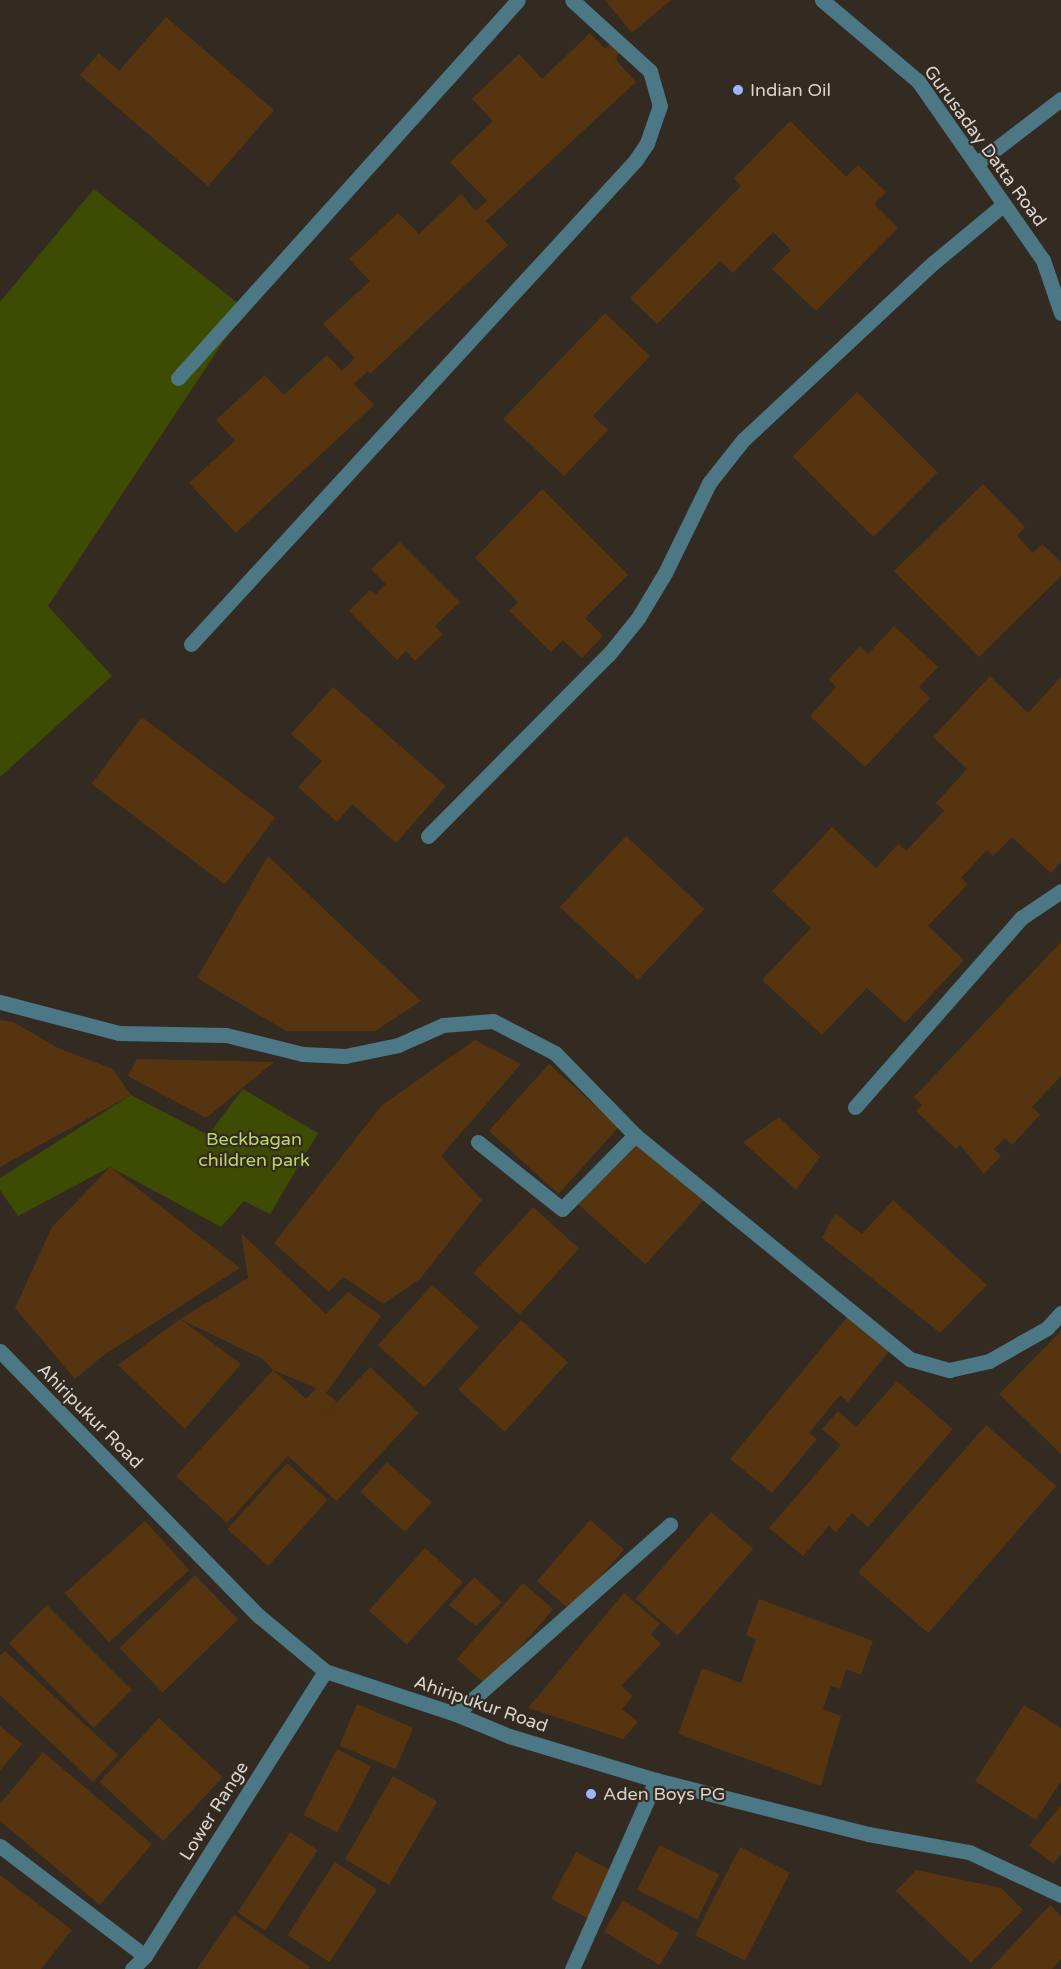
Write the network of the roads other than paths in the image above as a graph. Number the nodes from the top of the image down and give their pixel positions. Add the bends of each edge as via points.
1 (518, 0) edge
2 (572, 0) edge
3 (822, 0) edge
4 (1061, 99) edge
5 (976, 164) junction
6 (1004, 204) junction
7 (1061, 313) edge
8 (178, 378) dead end
9 (190, 644) dead end
10 (428, 836) dead end
11 (1061, 891) edge
12 (0, 1002) edge
13 (855, 1107) dead end
14 (635, 1135) junction
15 (478, 1142) dead end
16 (1061, 1313) edge
17 (0, 1351) edge
18 (670, 1525) dead end
19 (325, 1671) junction
20 (456, 1714) junction
21 (656, 1780) junction
22 (0, 1846) edge
23 (1061, 1895) edge
24 (145, 1956) junction
25 (132, 1969) edge
26 (572, 1969) edge

1 - 8 street
2 - 9 street via 650,71 660,106 647,143 635,162
3 - 5 street, Gurusaday Datta Road via 918,81
4 - 5 street
5 - 6 street, Gurusaday Datta Road
6 - 7 street, Gurusaday Datta Road via 1043,260
6 - 10 street via 933,263 743,440 709,483 638,618 609,654
11 - 13 street via 1021,918
12 - 14 street via 119,1033 226,1035 313,1055 345,1056 398,1045 443,1026 493,1021 555,1053
14 - 15 street via 562,1209
14 - 16 street via 910,1359 949,1370 988,1361 1047,1328
17 - 19 street, Ahiripukur Road via 259,1616
18 - 20 street
19 - 20 street, Ahiripukur Road
19 - 24 street, Lower Range
20 - 21 street, Ahiripukur Road via 508,1736
21 - 23 street, Ahiripukur Road via 868,1834 969,1852
21 - 26 street
22 - 24 street
24 - 25 street, Lower Range

